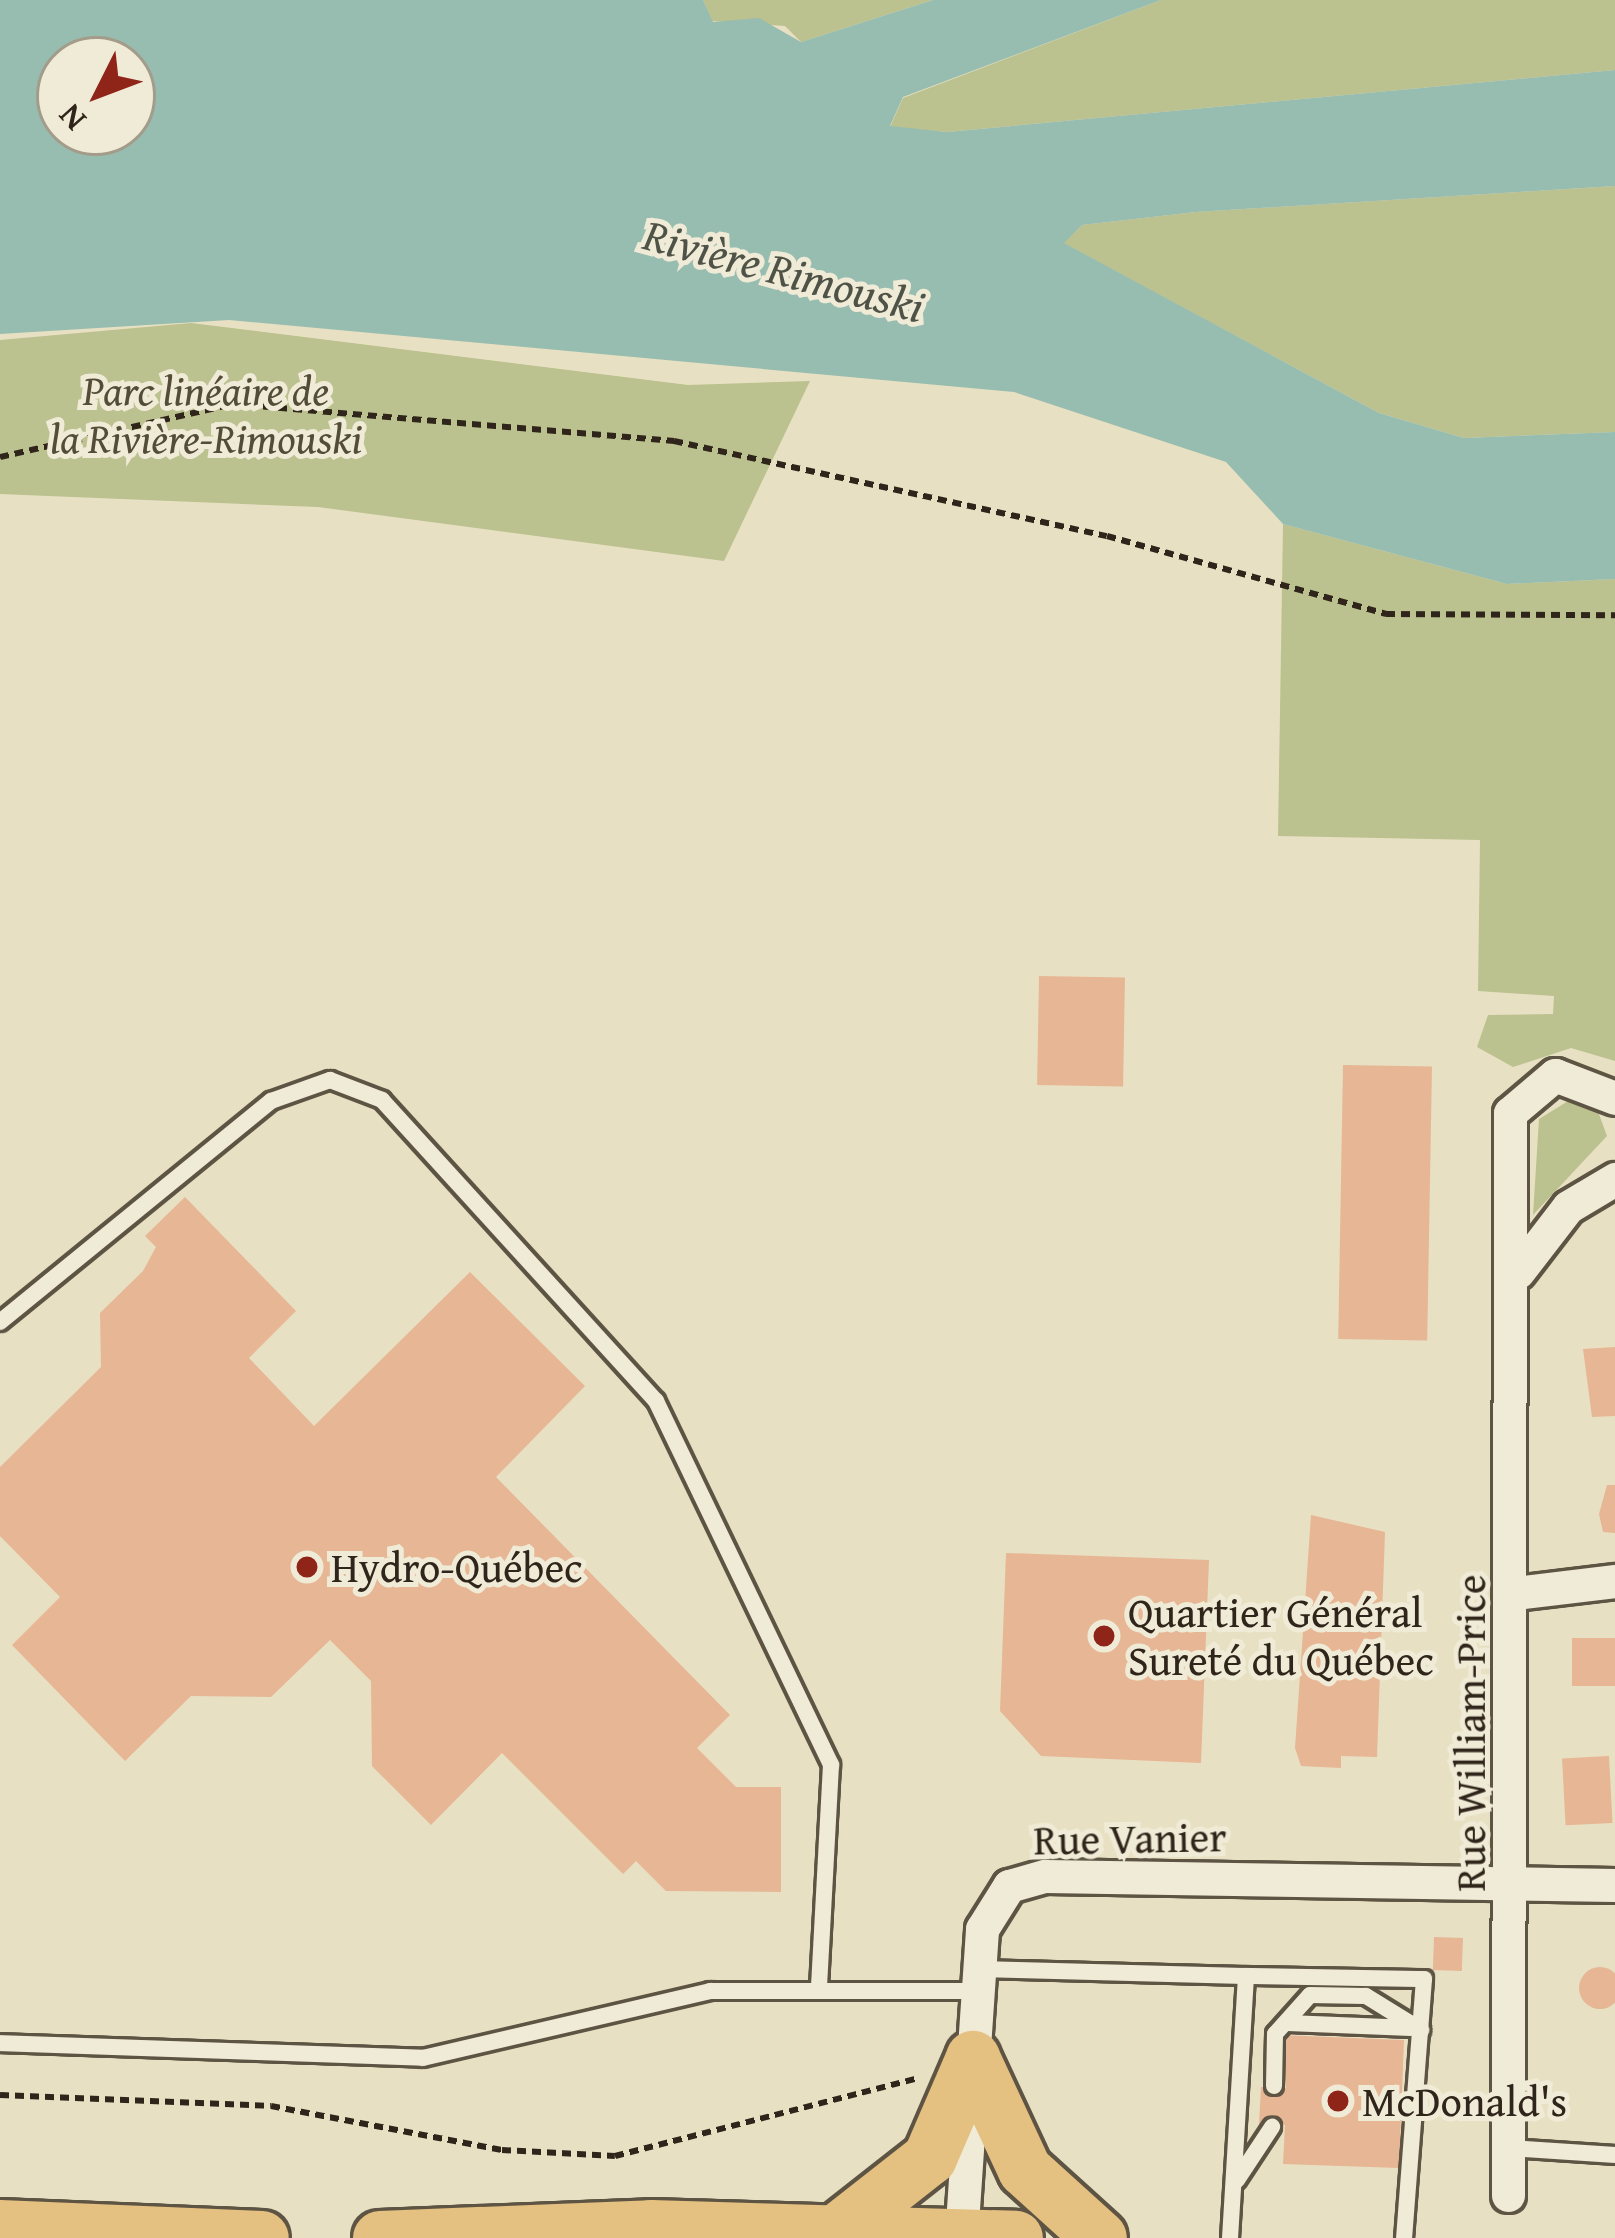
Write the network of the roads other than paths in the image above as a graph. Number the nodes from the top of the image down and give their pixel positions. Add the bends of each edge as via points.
1 (1615, 1098) edge
2 (1615, 1179) edge
3 (1518, 1272) junction
4 (0, 1322) edge
5 (1615, 1581) edge
6 (1516, 1593) junction
7 (1615, 1885) edge
8 (1514, 1887) junction
9 (1246, 1976) junction
10 (978, 1980) junction
11 (819, 1986) junction
12 (1421, 2030) junction
13 (0, 2044) edge
14 (973, 2058) junction
15 (1274, 2086) dead end
16 (1272, 2127) dead end
17 (1510, 2148) junction
18 (1615, 2155) edge
19 (1237, 2180) junction
20 (1508, 2195) dead end
21 (0, 2228) edge
22 (841, 2228) junction
23 (961, 2236) edge
24 (262, 2238) edge
25 (380, 2238) edge
26 (1016, 2238) edge
27 (1100, 2238) edge
28 (1230, 2238) edge
29 (1404, 2238) edge

1 - 3 street, Rue William-Price via 1555,1075 1510,1113
2 - 3 street via 1568,1207
3 - 6 street, Rue William-Price
4 - 11 lane via 271,1101 330,1080 382,1100 666,1422 831,1766
5 - 6 street
6 - 8 street, Rue William-Price
7 - 8 street, Rue Vanier
8 - 10 street, Rue Vanier via 1045,1876 991,1905
8 - 17 street, Rue William-Price
9 - 10 lane
9 - 12 lane via 1424,1979
9 - 19 lane
10 - 11 lane
10 - 14 street, Rue Vanier
11 - 13 lane via 710,1991 423,2058
12 - 15 lane via 1366,1996 1310,1995 1275,2034
12 - 29 lane
14 - 22 main road via 930,2158
14 - 23 street, Rue Vanier
14 - 27 main road via 1025,2170
16 - 19 lane
17 - 18 lane
17 - 20 street, Rue William-Price
19 - 28 lane
21 - 24 main road
22 - 23 main road
22 - 25 main road
23 - 26 main road

